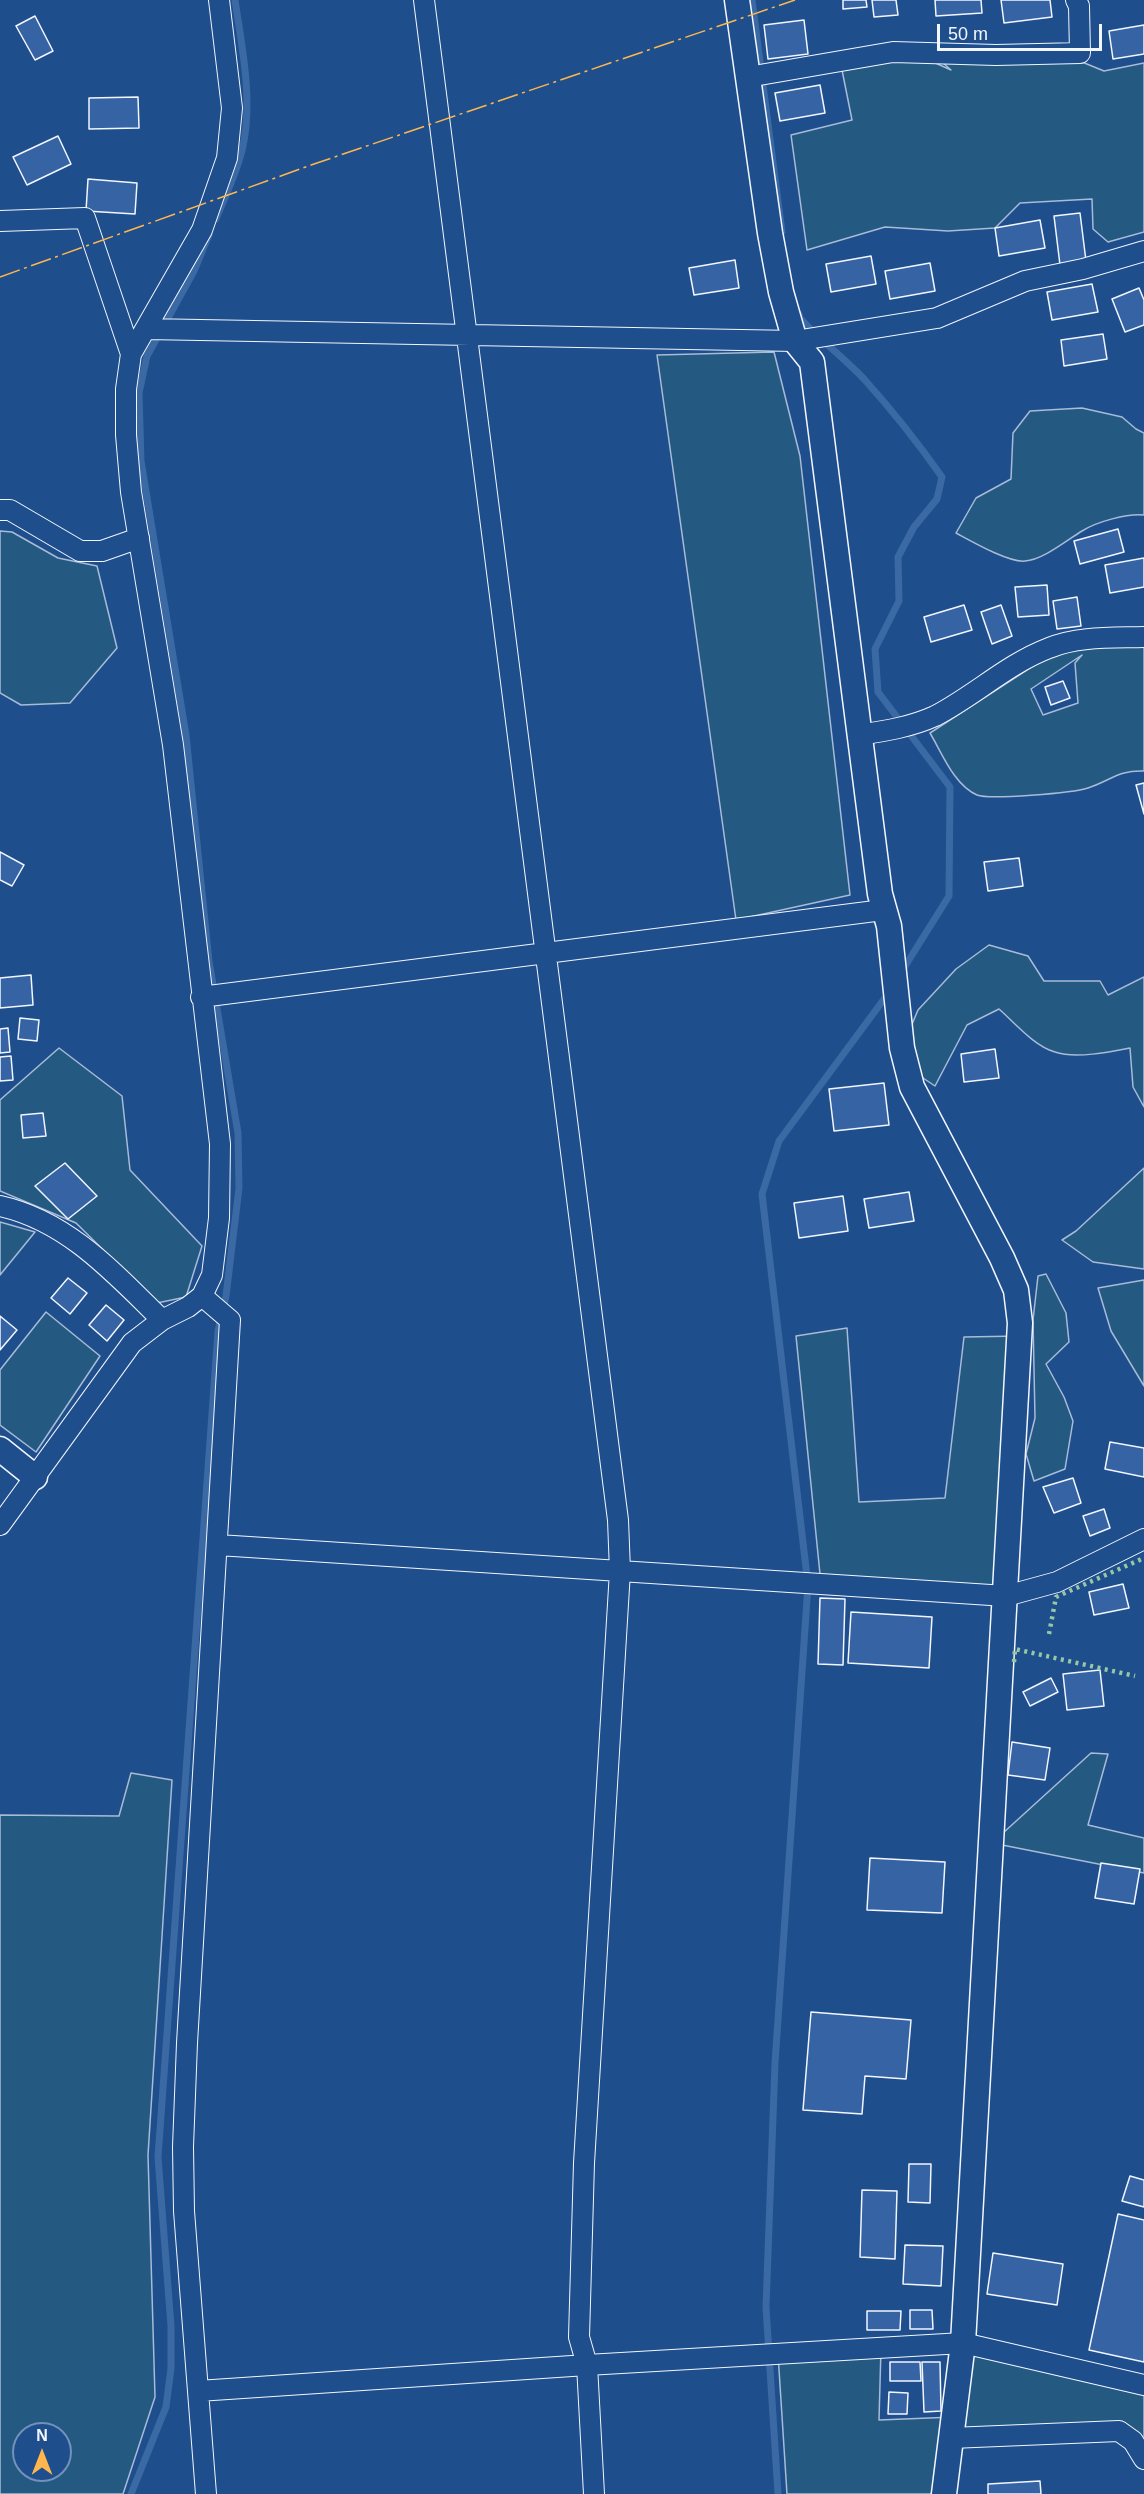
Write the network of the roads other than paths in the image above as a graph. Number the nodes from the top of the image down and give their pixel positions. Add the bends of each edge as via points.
1 (219, 0) edge
2 (424, 0) edge
3 (737, 0) edge
4 (1076, 0) edge
5 (748, 77) junction
6 (0, 221) edge
7 (1144, 251) edge
8 (146, 329) junction
9 (468, 336) junction
10 (795, 341) junction
11 (131, 354) junction
12 (0, 510) edge
13 (139, 538) junction
14 (1144, 637) edge
15 (860, 735) junction
16 (883, 910) junction
17 (547, 954) junction
18 (201, 997) junction
19 (0, 1206) edge
20 (202, 1296) junction
21 (162, 1320) junction
22 (0, 1449) edge
23 (34, 1477) junction
24 (0, 1525) edge
25 (1144, 1539) edge
26 (218, 1545) junction
27 (620, 1571) junction
28 (1006, 1596) junction
29 (963, 2343) junction
30 (587, 2365) junction
31 (1144, 2385) edge
32 (198, 2391) junction
33 (951, 2438) junction
34 (1144, 2459) edge
35 (206, 2494) edge
36 (594, 2494) edge
37 (944, 2494) edge

1 - 8 street via 232,108 226,158 202,230
2 - 9 street
3 - 5 street
4 - 5 street via 1080,53 893,52
5 - 10 street via 770,233
6 - 11 street via 85,218
7 - 10 street via 1025,281 937,318
8 - 9 street
8 - 11 street
9 - 10 street
9 - 17 street
10 - 15 street via 812,362
11 - 13 street via 126,435
12 - 13 street via 10,510 80,551 102,551
13 - 18 street via 173,745
14 - 15 street via 1089,639 1049,647 935,716 896,730
15 - 16 street
16 - 17 street
16 - 28 street via 889,926 902,1048 912,1087 1016,1290 1020,1323
17 - 18 street
17 - 27 street via 618,1520
18 - 20 street via 220,1144 215,1252 212,1275
19 - 21 street via 61,1230 86,1248
20 - 21 street
20 - 26 street via 230,1320
21 - 23 street via 132,1343
22 - 23 street
23 - 24 street
25 - 28 street via 1057,1582
26 - 27 street
26 - 32 street via 183,2146
27 - 28 street
27 - 30 street via 584,2163 579,2337
28 - 29 street
29 - 30 street
29 - 31 street
29 - 33 street
30 - 32 street
30 - 36 street
32 - 35 street
33 - 34 street via 1119,2431 1133,2441
33 - 37 street

